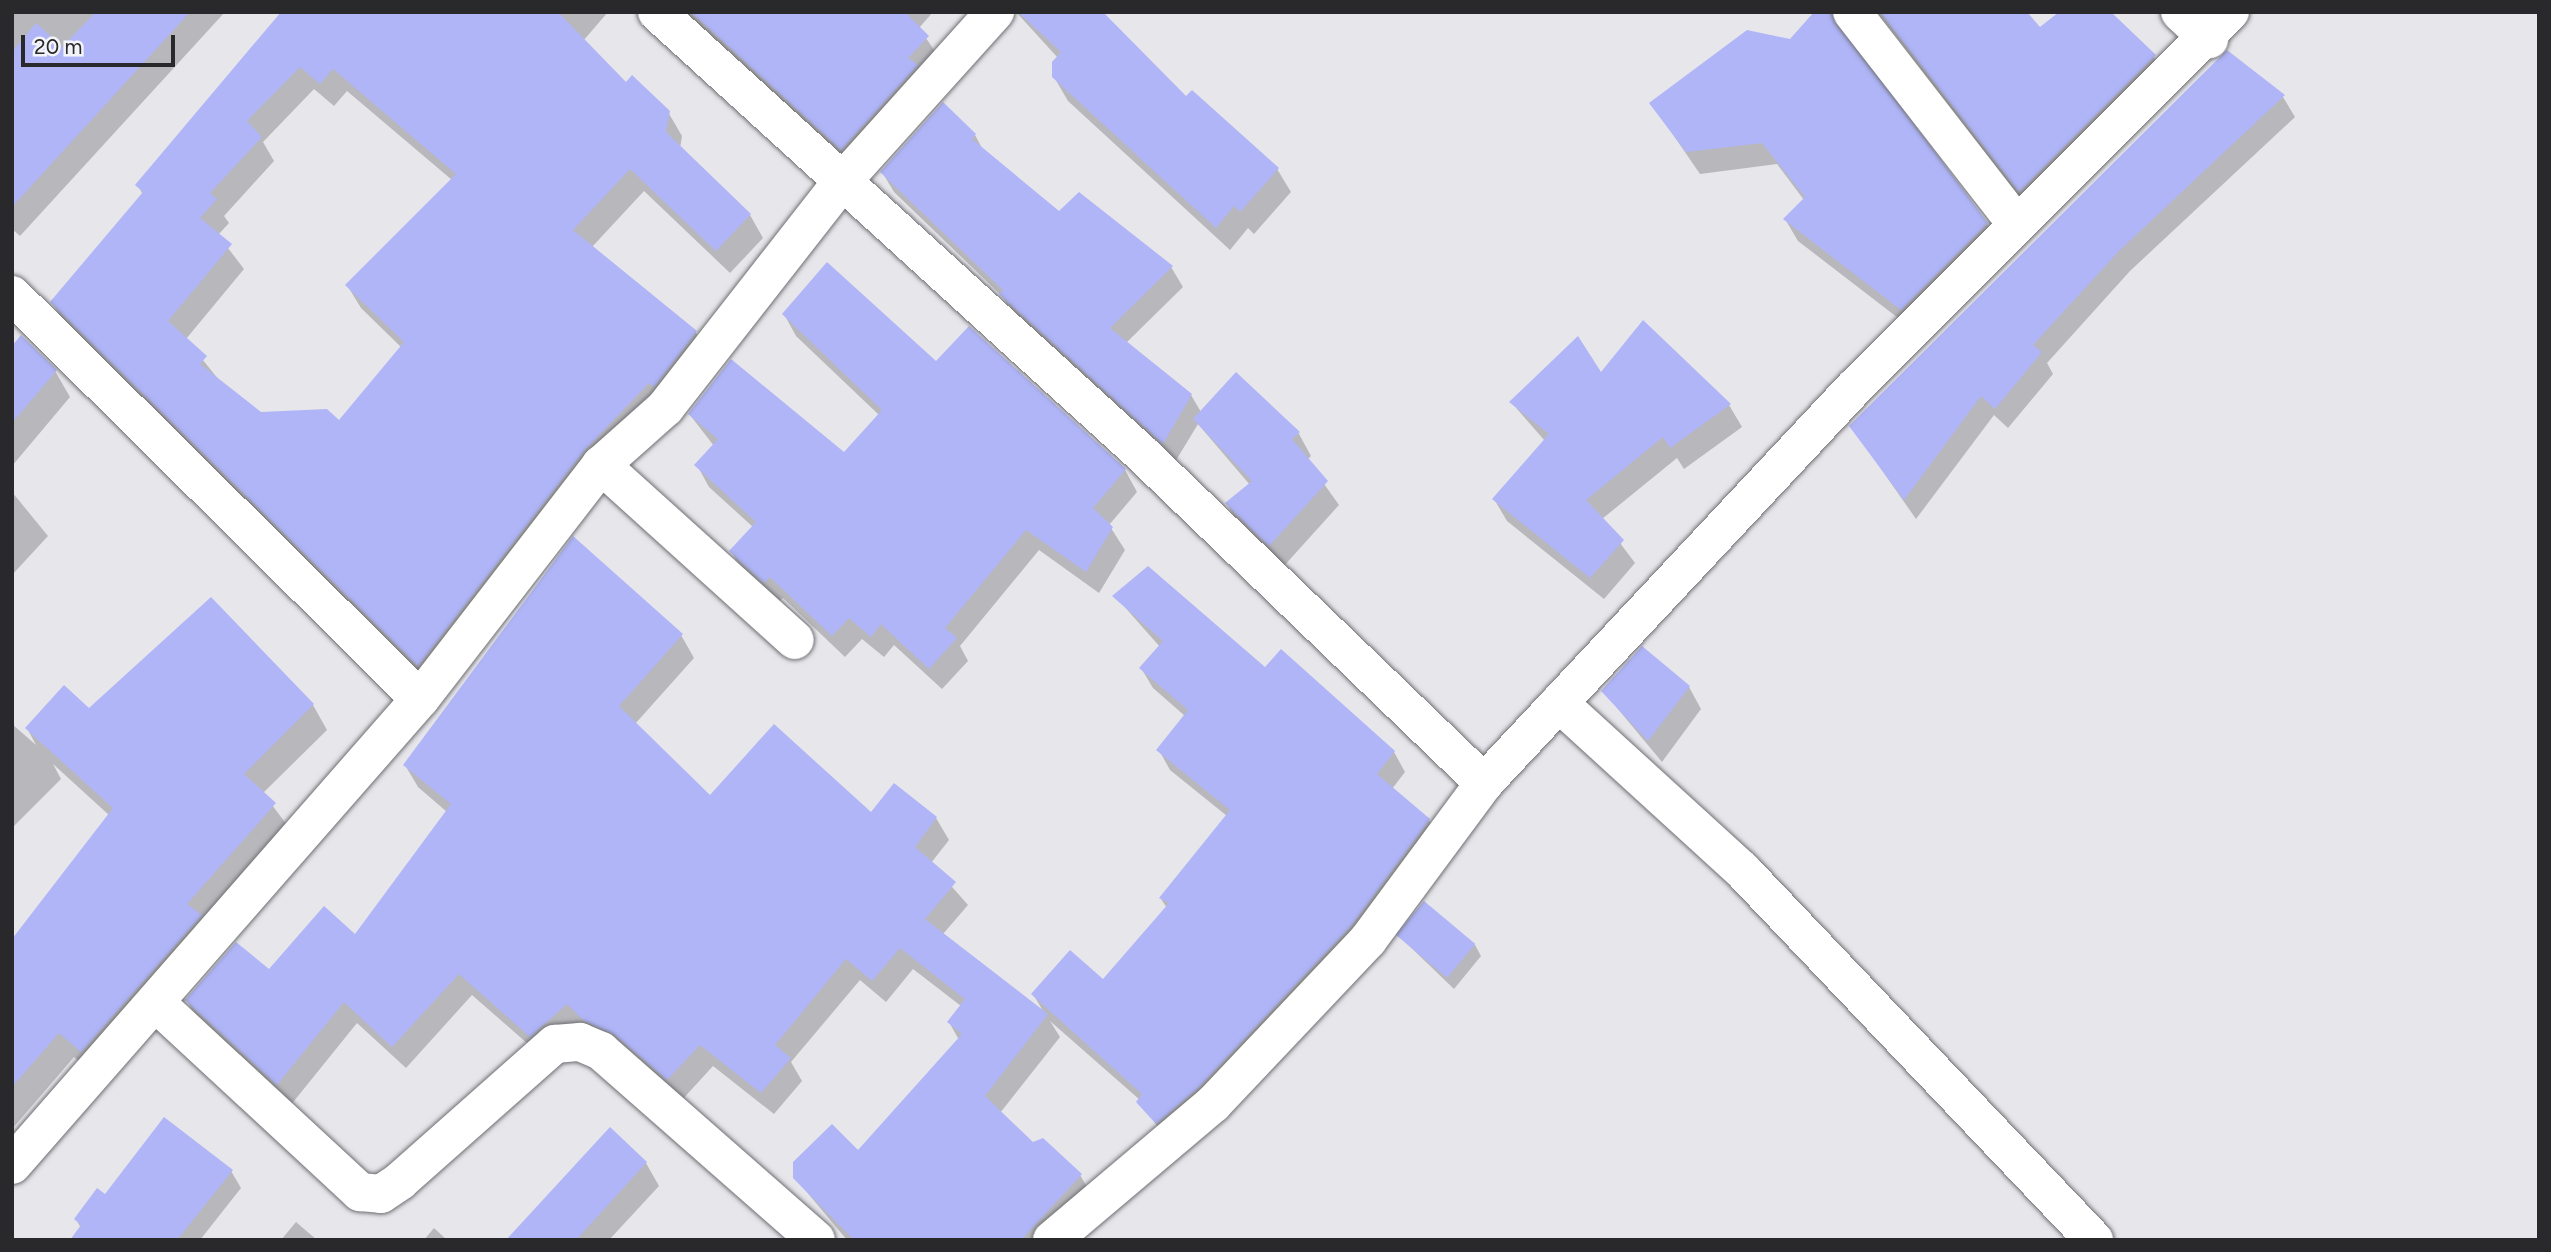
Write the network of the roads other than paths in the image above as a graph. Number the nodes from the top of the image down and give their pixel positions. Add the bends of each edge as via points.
1 (657, 12) edge
2 (995, 12) edge
3 (1852, 12) edge
4 (2180, 12) edge
5 (2219, 25) edge
6 (839, 184) junction
7 (2015, 222) junction
8 (12, 295) edge
9 (601, 465) junction
10 (795, 640) dead end
11 (420, 699) junction
12 (1559, 703) junction
13 (1484, 783) junction
14 (157, 1004) junction
15 (12, 1165) edge
16 (816, 1240) edge
17 (1052, 1240) edge
18 (2094, 1240) edge

1 - 6 street
2 - 6 street
3 - 7 street
4 - 5 street
5 - 7 street
6 - 9 street via 665,408
6 - 13 street via 1139,450
7 - 12 street
8 - 11 street
9 - 10 street
9 - 11 street
11 - 14 street
12 - 13 street
12 - 18 street via 1742,870
13 - 17 street via 1368,940 1277,1037 1213,1104
14 - 15 street
14 - 16 street via 360,1192 381,1194 555,1044 580,1042 601,1051

